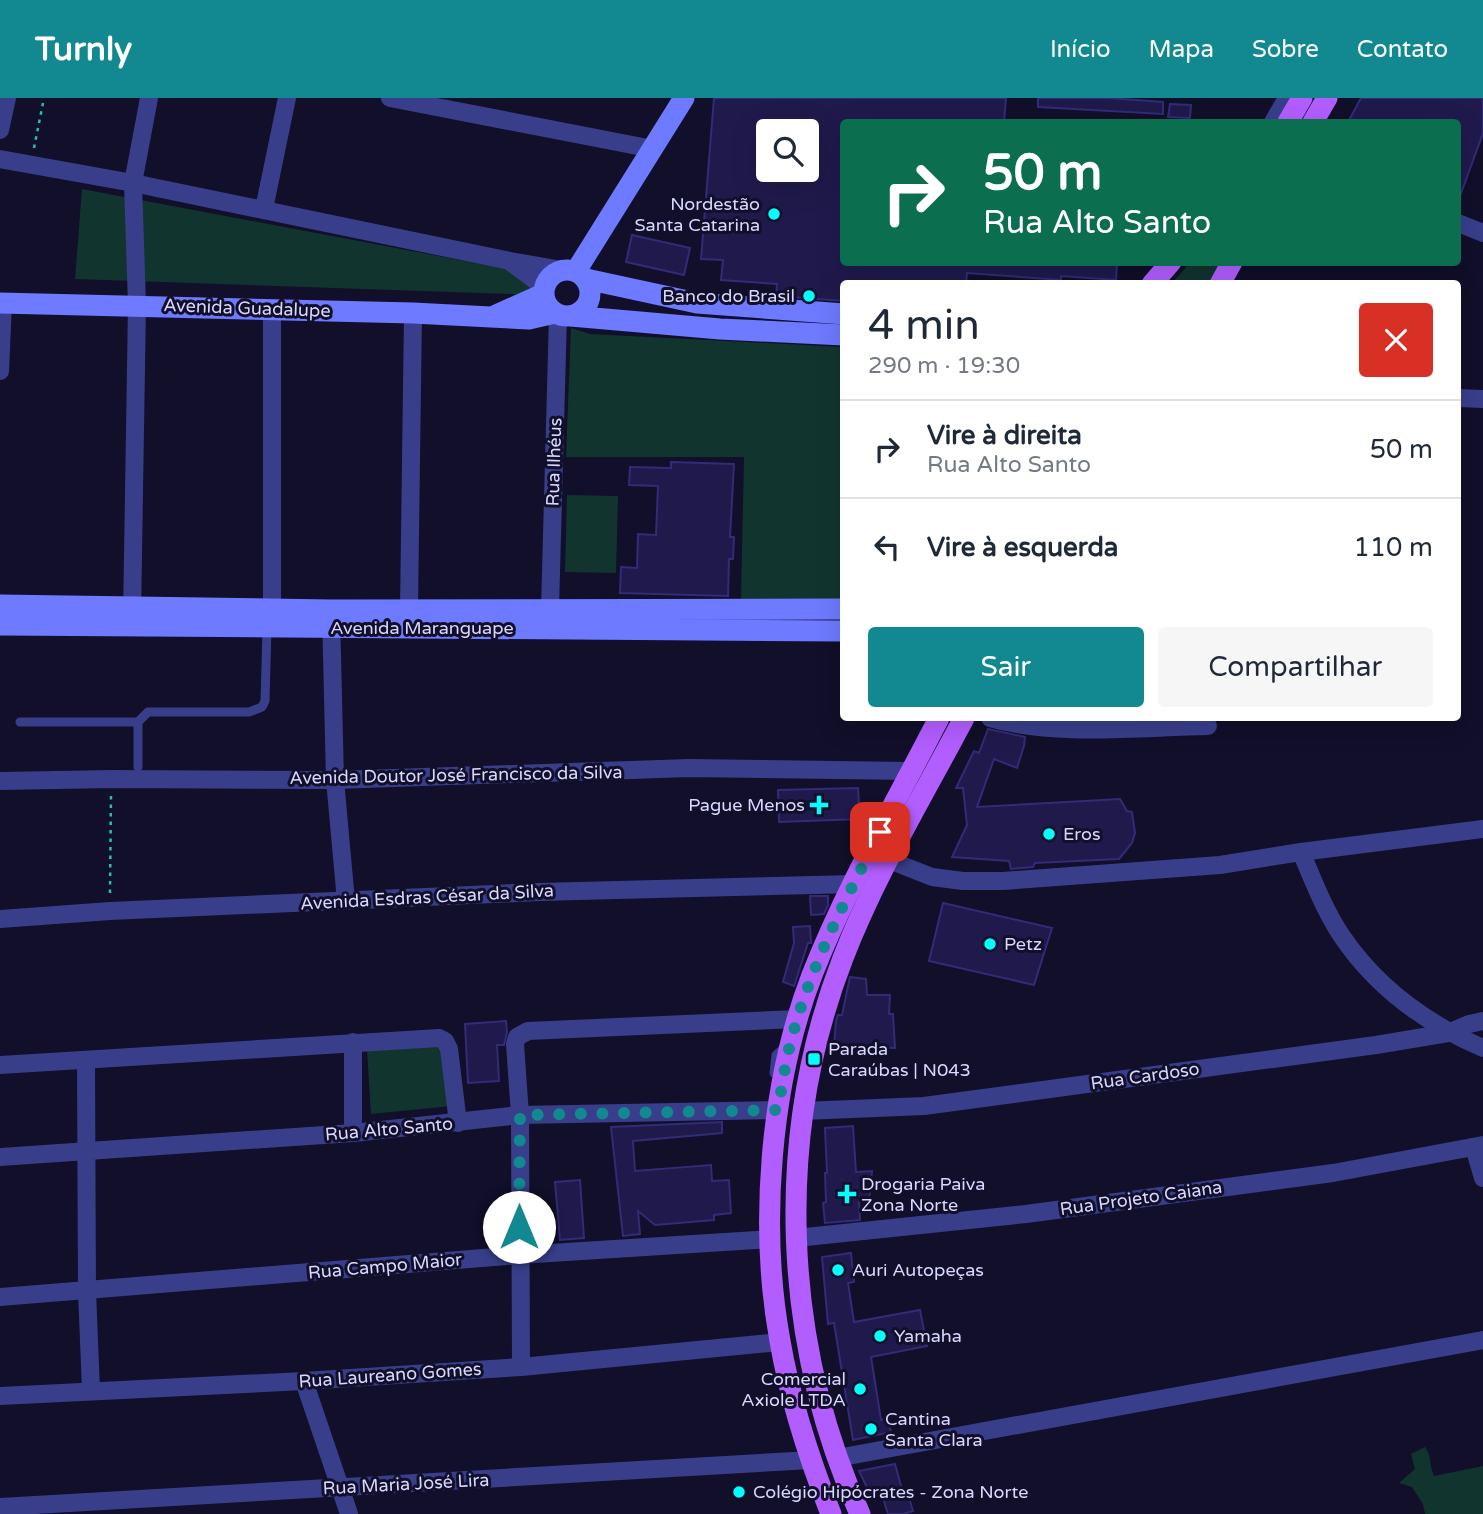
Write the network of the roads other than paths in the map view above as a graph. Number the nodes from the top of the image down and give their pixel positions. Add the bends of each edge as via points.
1 (6, 98) edge
2 (149, 98) edge
3 (287, 98) edge
4 (390, 98) edge
5 (684, 98) edge
6 (1287, 98) edge
7 (1302, 98) edge
8 (1327, 98) edge
9 (1275, 119) edge
10 (1290, 119) edge
11 (1315, 119) edge
12 (0, 130) edge
13 (653, 149) junction
14 (0, 159) edge
15 (133, 183) junction
16 (264, 209) junction
17 (1461, 224) edge
18 (1483, 233) edge
19 (510, 261) junction
20 (1168, 266) edge
21 (575, 273) junction
22 (1155, 280) edge
23 (544, 291) junction
24 (1, 303) edge
25 (137, 305) junction
26 (272, 309) junction
27 (413, 313) junction
28 (840, 314) edge
29 (562, 315) junction
30 (494, 316) junction
31 (840, 335) edge
32 (0, 370) edge
33 (1461, 398) edge
34 (1483, 399) edge
35 (0, 605) edge
36 (409, 609) junction
37 (550, 609) junction
38 (840, 609) edge
39 (132, 617) junction
40 (269, 619) junction
41 (331, 619) junction
42 (0, 625) edge
43 (471, 628) junction
44 (840, 631) edge
45 (937, 721) edge
46 (962, 721) edge
47 (1000, 721) edge
48 (20, 722) dead end
49 (138, 722) junction
50 (1208, 726) dead end
51 (138, 766) dead end
52 (911, 772) junction
53 (0, 780) edge
54 (335, 780) junction
55 (1483, 829) edge
56 (1301, 852) junction
57 (889, 860) junction
58 (853, 884) junction
59 (346, 901) junction
60 (0, 919) edge
61 (797, 1018) junction
62 (1483, 1021) edge
63 (1448, 1033) junction
64 (353, 1042) junction
65 (1483, 1048) edge
66 (86, 1060) junction
67 (0, 1065) edge
68 (779, 1106) junction
69 (803, 1111) junction
70 (520, 1115) junction
71 (458, 1123) junction
72 (353, 1133) junction
73 (1479, 1146) edge
74 (88, 1151) junction
75 (0, 1157) edge
76 (1483, 1178) edge
77 (796, 1238) junction
78 (771, 1239) junction
79 (519, 1255) junction
80 (87, 1291) junction
81 (0, 1297) edge
82 (1483, 1340) edge
83 (780, 1342) junction
84 (521, 1367) junction
85 (304, 1381) junction
86 (91, 1390) junction
87 (0, 1396) edge
88 (837, 1458) junction
89 (811, 1460) junction
90 (341, 1488) junction
91 (0, 1507) edge
92 (349, 1514) edge
93 (831, 1514) edge
94 (860, 1514) edge

1 - 12 street
2 - 15 street
3 - 16 street
4 - 13 street
5 - 13 main road
6 - 9 street
7 - 10 main road
8 - 11 main road
13 - 21 main road
14 - 15 street
15 - 16 street
15 - 25 street
16 - 19 street
17 - 18 street
19 - 21 street
19 - 23 street
20 - 22 main road
21 - 23 main road via 550,276
21 - 28 main road via 697,303
21 - 29 main road via 590,292 587,304 583,310
23 - 29 main road via 548,307
23 - 30 main road, Avenida Guadalupe
24 - 25 main road, Avenida Guadalupe
24 - 32 street
25 - 26 main road, Avenida Guadalupe
25 - 39 street
26 - 27 main road, Avenida Guadalupe
26 - 40 street
27 - 30 main road, Avenida Guadalupe
27 - 36 street
29 - 30 main road, Avenida Guadalupe via 529,319
29 - 31 main road, Avenida Guadalupe via 720,330
29 - 37 street, Rua Ilhéus
33 - 34 street
35 - 39 main road, Avenida Maranguape
36 - 37 main road, Avenida Maranguape
36 - 41 main road, Avenida Maranguape
37 - 38 main road, Avenida Maranguape
37 - 43 main road via 542,619 492,620
39 - 40 main road, Avenida Maranguape
39 - 42 main road, Avenida Maranguape
40 - 41 main road, Avenida Maranguape
40 - 49 lane via 262,707 249,712 153,711
41 - 43 main road, Avenida Maranguape
41 - 54 street
43 - 44 main road, Avenida Maranguape
45 - 52 main road
46 - 57 main road
47 - 50 street via 1043,728
48 - 49 lane
49 - 51 lane
52 - 54 street, Avenida Doutor José Francisco da Silva via 689,768
52 - 58 main road
53 - 54 street, Avenida Doutor José Francisco da Silva
54 - 59 street
55 - 56 street
56 - 57 street via 1220,865 1003,881 932,877
56 - 63 street via 1341,936 1381,983
57 - 69 main road via 843,958 823,1018
58 - 59 street, Avenida Esdras César da Silva
58 - 61 main road
59 - 60 street, Avenida Esdras César da Silva
61 - 68 main road
61 - 70 street via 523,1033 515,1044
62 - 63 street, Rua Cardoso
63 - 65 street
63 - 69 street, Rua Cardoso via 924,1106
64 - 66 street
64 - 71 street via 443,1039 449,1049
64 - 72 street
66 - 67 street
66 - 74 street
68 - 70 street, Rua Alto Santo
68 - 78 main road
69 - 77 main road
70 - 71 street, Rua Alto Santo
70 - 79 street
71 - 72 street, Rua Alto Santo
72 - 74 street, Rua Alto Santo
73 - 76 street
73 - 77 street, Rua Projeto Caiana via 1333,1173
74 - 75 street, Rua Alto Santo
74 - 80 street
77 - 88 main road via 810,1359
78 - 79 street, Rua Campo Maior
78 - 83 main road
79 - 80 street, Rua Campo Maior
79 - 84 street
80 - 81 street, Rua Campo Maior
80 - 86 street
82 - 88 street
83 - 84 street, Rua Laureano Gomes
83 - 89 main road
84 - 85 street, Rua Laureano Gomes
85 - 86 street, Rua Laureano Gomes
85 - 90 street
86 - 87 street, Rua Laureano Gomes
88 - 94 main road
89 - 90 street, Rua Maria José Lira
89 - 93 main road
90 - 91 street, Rua Maria José Lira
90 - 92 street

